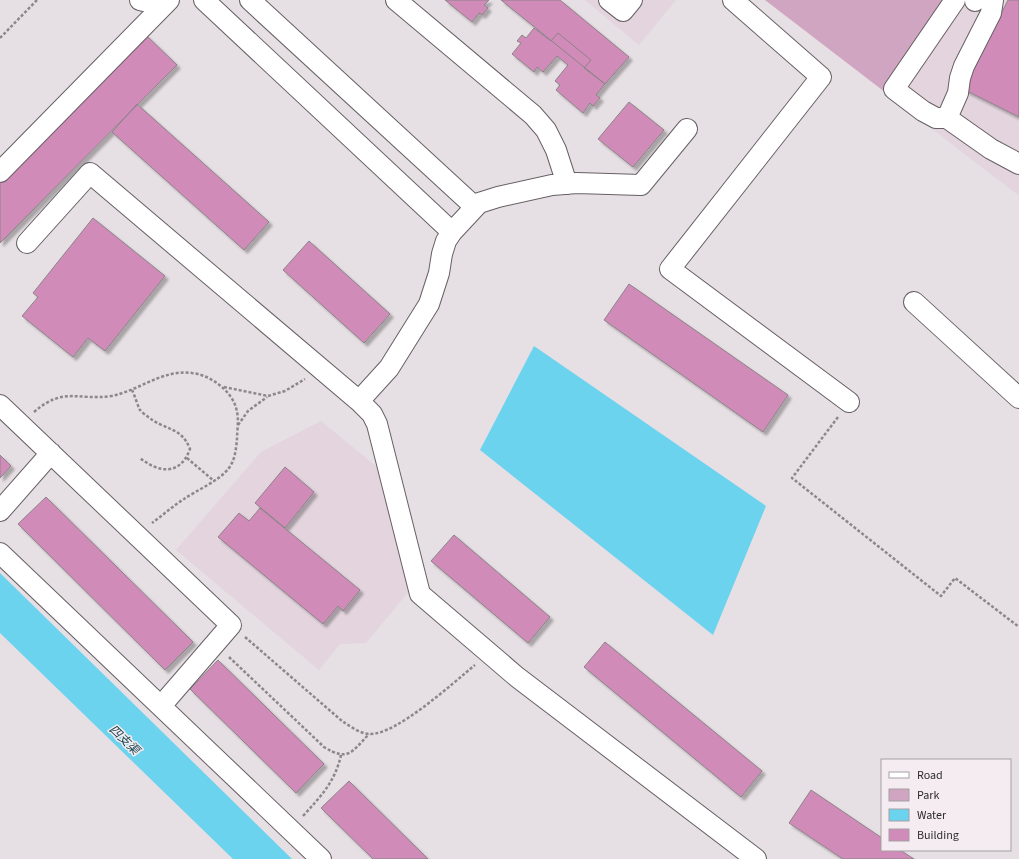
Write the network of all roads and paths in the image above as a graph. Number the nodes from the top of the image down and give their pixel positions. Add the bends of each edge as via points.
1 (37, 0) edge
2 (140, 0) edge
3 (162, 0) edge
4 (169, 0) edge
5 (204, 0) edge
6 (250, 0) edge
7 (396, 0) edge
8 (609, 0) edge
9 (632, 0) edge
10 (733, 0) edge
11 (955, 0) edge
12 (982, 0) edge
13 (0, 38) edge
14 (947, 118) junction
15 (687, 128) dead end
16 (1019, 164) edge
17 (0, 172) edge
18 (567, 184) junction
19 (475, 208) junction
20 (452, 232) junction
21 (27, 243) dead end
22 (914, 302) dead end
23 (320, 368) junction
24 (224, 387) junction
25 (132, 390) junction
26 (268, 396) junction
27 (1019, 398) edge
28 (359, 401) junction
29 (849, 402) joint
30 (0, 405) edge
31 (20, 424) junction
32 (238, 425) junction
33 (51, 454) junction
34 (140, 458) dead end
35 (187, 458) junction
36 (214, 481) junction
37 (0, 511) edge
38 (137, 536) junction
39 (0, 553) edge
40 (231, 625) junction
41 (1019, 626) edge
42 (215, 644) junction
43 (489, 653) junction
44 (161, 706) junction
45 (368, 734) junction
46 (341, 755) junction
47 (291, 830) junction
48 (321, 859) edge
49 (756, 859) edge

1 - 13 path
2 - 3 lane
4 - 17 lane
5 - 20 lane
6 - 19 lane
7 - 18 lane via 532,114 546,130 556,150
8 - 9 lane via 622,11
10 - 29 lane via 821,78 670,269
11 - 14 lane via 894,89 923,111 936,118
12 - 14 lane via 990,13 964,66 958,93
14 - 16 lane via 991,149
15 - 18 lane via 641,185
18 - 19 lane via 552,184 492,198 479,203
19 - 20 lane
20 - 28 lane via 442,254 440,273 430,304 389,368
21 - 23 lane via 90,172
22 - 27 lane
23 - 26 path via 300,383
23 - 28 lane
24 - 25 path via 193,373 174,373 156,378
24 - 26 path
24 - 32 path via 237,412
25 - 31 path via 110,396 58,397 41,406
25 - 35 path via 141,411 187,440 190,449
26 - 32 path via 248,411
28 - 43 lane via 372,414 377,424 420,594
29 - 41 path via 792,478 941,596 954,578
30 - 31 lane
31 - 33 lane
32 - 36 path via 234,459 228,469
33 - 37 lane
33 - 38 lane
34 - 35 path via 155,468 164,469 181,465
35 - 36 path
36 - 38 path via 182,500
38 - 40 lane
39 - 44 lane
40 - 42 lane
40 - 45 path via 342,721 355,730
42 - 44 lane
42 - 46 path via 324,747
43 - 45 path via 426,706 383,732
43 - 49 lane
44 - 47 lane
45 - 46 path via 352,752
46 - 47 path via 334,777
47 - 48 lane

